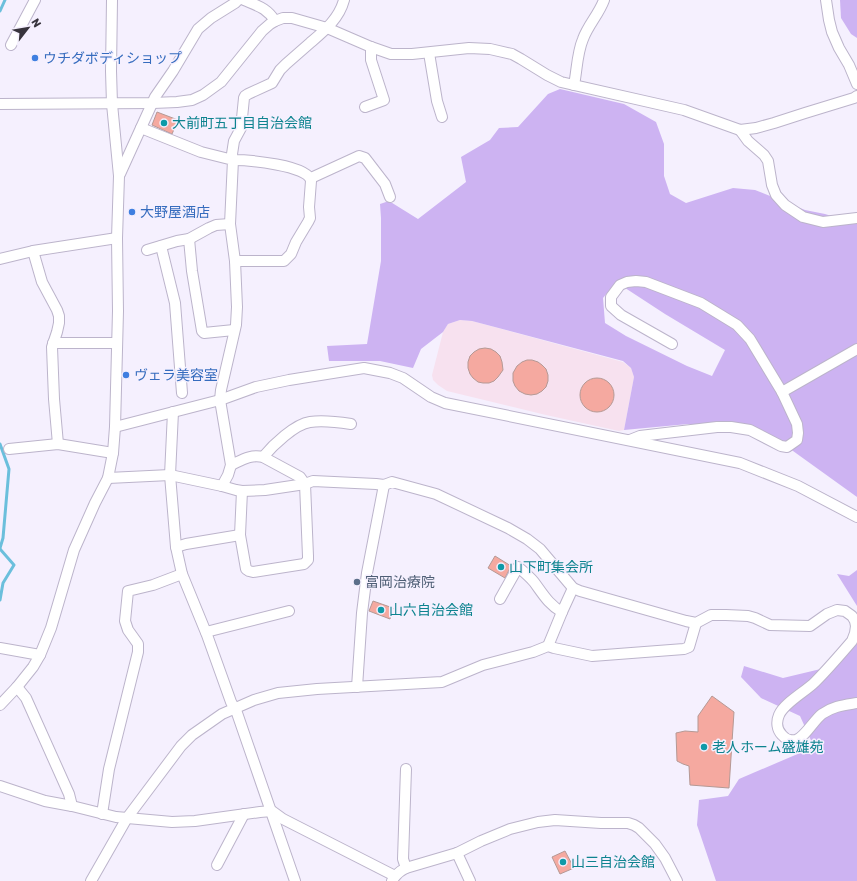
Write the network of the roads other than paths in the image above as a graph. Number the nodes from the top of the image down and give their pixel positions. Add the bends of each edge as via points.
1 (35, 0) edge
2 (112, 0) edge
3 (238, 0) edge
4 (244, 0) edge
5 (344, 0) edge
6 (604, 0) edge
7 (826, 0) edge
8 (275, 21) junction
9 (327, 28) junction
10 (11, 46) dead end
11 (371, 47) junction
12 (429, 53) junction
13 (857, 84) edge
14 (574, 85) junction
15 (856, 97) edge
16 (153, 103) junction
17 (0, 104) edge
18 (112, 104) junction
19 (365, 107) dead end
20 (442, 116) dead end
21 (141, 128) junction
22 (740, 130) junction
23 (233, 160) junction
24 (119, 176) junction
25 (311, 178) junction
26 (390, 197) dead end
27 (857, 218) edge
28 (230, 224) junction
29 (117, 238) junction
30 (189, 239) junction
31 (160, 246) junction
32 (147, 250) dead end
33 (33, 251) junction
34 (0, 259) edge
35 (235, 261) junction
36 (234, 330) junction
37 (53, 343) junction
38 (117, 343) junction
39 (672, 344) dead end
40 (857, 349) edge
41 (782, 392) junction
42 (182, 393) dead end
43 (220, 400) junction
44 (173, 412) junction
45 (351, 424) dead end
46 (115, 427) junction
47 (630, 440) junction
48 (58, 444) junction
49 (9, 449) dead end
50 (113, 453) junction
51 (263, 457) junction
52 (231, 465) junction
53 (170, 475) junction
54 (108, 478) junction
55 (305, 484) junction
56 (384, 485) junction
57 (222, 486) junction
58 (242, 490) junction
59 (857, 517) edge
60 (240, 535) junction
61 (176, 547) junction
62 (182, 574) junction
63 (573, 588) junction
64 (500, 599) dead end
65 (290, 611) dead end
66 (562, 612) junction
67 (696, 623) junction
68 (206, 632) junction
69 (548, 646) junction
70 (0, 648) edge
71 (40, 655) junction
72 (16, 687) junction
73 (357, 687) junction
74 (852, 704) edge
75 (0, 705) edge
76 (235, 708) junction
77 (406, 769) dead end
78 (0, 786) edge
79 (72, 806) junction
80 (272, 811) junction
81 (102, 814) junction
82 (244, 814) junction
83 (127, 818) junction
84 (456, 853) junction
85 (218, 865) dead end
86 (406, 868) junction
87 (393, 879) edge
88 (91, 881) edge
89 (295, 881) edge
90 (470, 881) edge
91 (677, 881) edge

1 - 10 street
2 - 18 street
3 - 16 street via 198,29
4 - 8 street via 266,10
5 - 9 street via 336,18
6 - 14 street via 580,46
7 - 13 street via 832,32
8 - 9 street via 292,18
8 - 16 street via 262,31 221,82 203,95 192,100
9 - 11 street
9 - 23 street via 286,64 272,83 245,96 241,128 234,141
11 - 12 street via 391,54
11 - 19 street via 371,60 384,100
12 - 14 street via 469,48 490,49 512,54 547,75
12 - 20 street
14 - 22 street via 684,110
15 - 22 street via 768,125
16 - 18 street
16 - 21 street
17 - 18 street
18 - 24 street
21 - 23 street via 201,152
21 - 24 street
22 - 27 street via 768,160 772,185 776,195 785,205 803,217 823,222
23 - 25 street via 286,166 305,172
23 - 28 street
24 - 29 street
25 - 26 street via 359,156 364,158 385,184
25 - 35 street via 310,218 288,258 284,261
28 - 30 street via 216,225
28 - 35 street
29 - 33 street
29 - 38 street
30 - 31 street
30 - 36 street via 202,330 204,333
31 - 32 street
31 - 42 street via 175,303
33 - 34 street
33 - 37 street via 42,282 59,316
35 - 36 street via 237,307
36 - 43 street
37 - 38 street
37 - 48 street
38 - 46 street
39 - 41 street via 621,315 611,306 611,297 620,285 627,282 646,282 701,303 737,325 750,339
40 - 41 street
41 - 47 street via 797,424 798,433 796,440 787,448 750,430 731,427 640,436
43 - 44 street
43 - 47 street via 256,387 364,368 390,372 445,403
43 - 52 street
44 - 46 street
44 - 53 street
45 - 51 street via 316,421 307,423 280,440
46 - 50 street
47 - 59 street via 740,464 798,486
48 - 49 street
48 - 50 street
50 - 54 street
51 - 52 street via 249,457
51 - 55 street via 300,477
52 - 57 street
53 - 54 street
53 - 57 street
53 - 61 street
54 - 71 street via 74,550 51,628
55 - 56 street via 313,481
55 - 58 street via 265,490
55 - 60 street via 308,556 304,564 249,571 246,569
56 - 63 street via 392,482 436,494 508,528 540,550
56 - 73 street via 367,573
57 - 58 street
58 - 60 street
60 - 61 street
61 - 62 street
62 - 68 street
62 - 81 street via 128,591 125,621 138,644 138,652 109,769
63 - 66 street
63 - 67 street
64 - 66 street via 518,567 534,582 550,604
65 - 68 street
66 - 69 street
67 - 69 street via 689,647 684,649 592,656
67 - 74 street via 711,615 726,615 748,616 770,625 810,626 827,614 837,610 845,611 855,621 852,641 814,683 785,706 779,715 779,732 790,740 796,740 822,714 834,707
68 - 76 street
69 - 73 street via 483,665 442,682
70 - 71 street
71 - 72 street
72 - 75 street
72 - 79 street via 26,698
73 - 76 street via 278,693
76 - 80 street
76 - 83 street via 192,735 181,746
77 - 86 street via 403,859
78 - 79 street via 45,801
79 - 81 street
80 - 82 street
80 - 87 street
80 - 89 street
81 - 83 street
82 - 83 street via 172,822
82 - 85 street
83 - 88 street
84 - 86 street
84 - 90 street
84 - 91 street via 510,829 538,822 555,820 628,823 639,828 655,844
86 - 87 street

